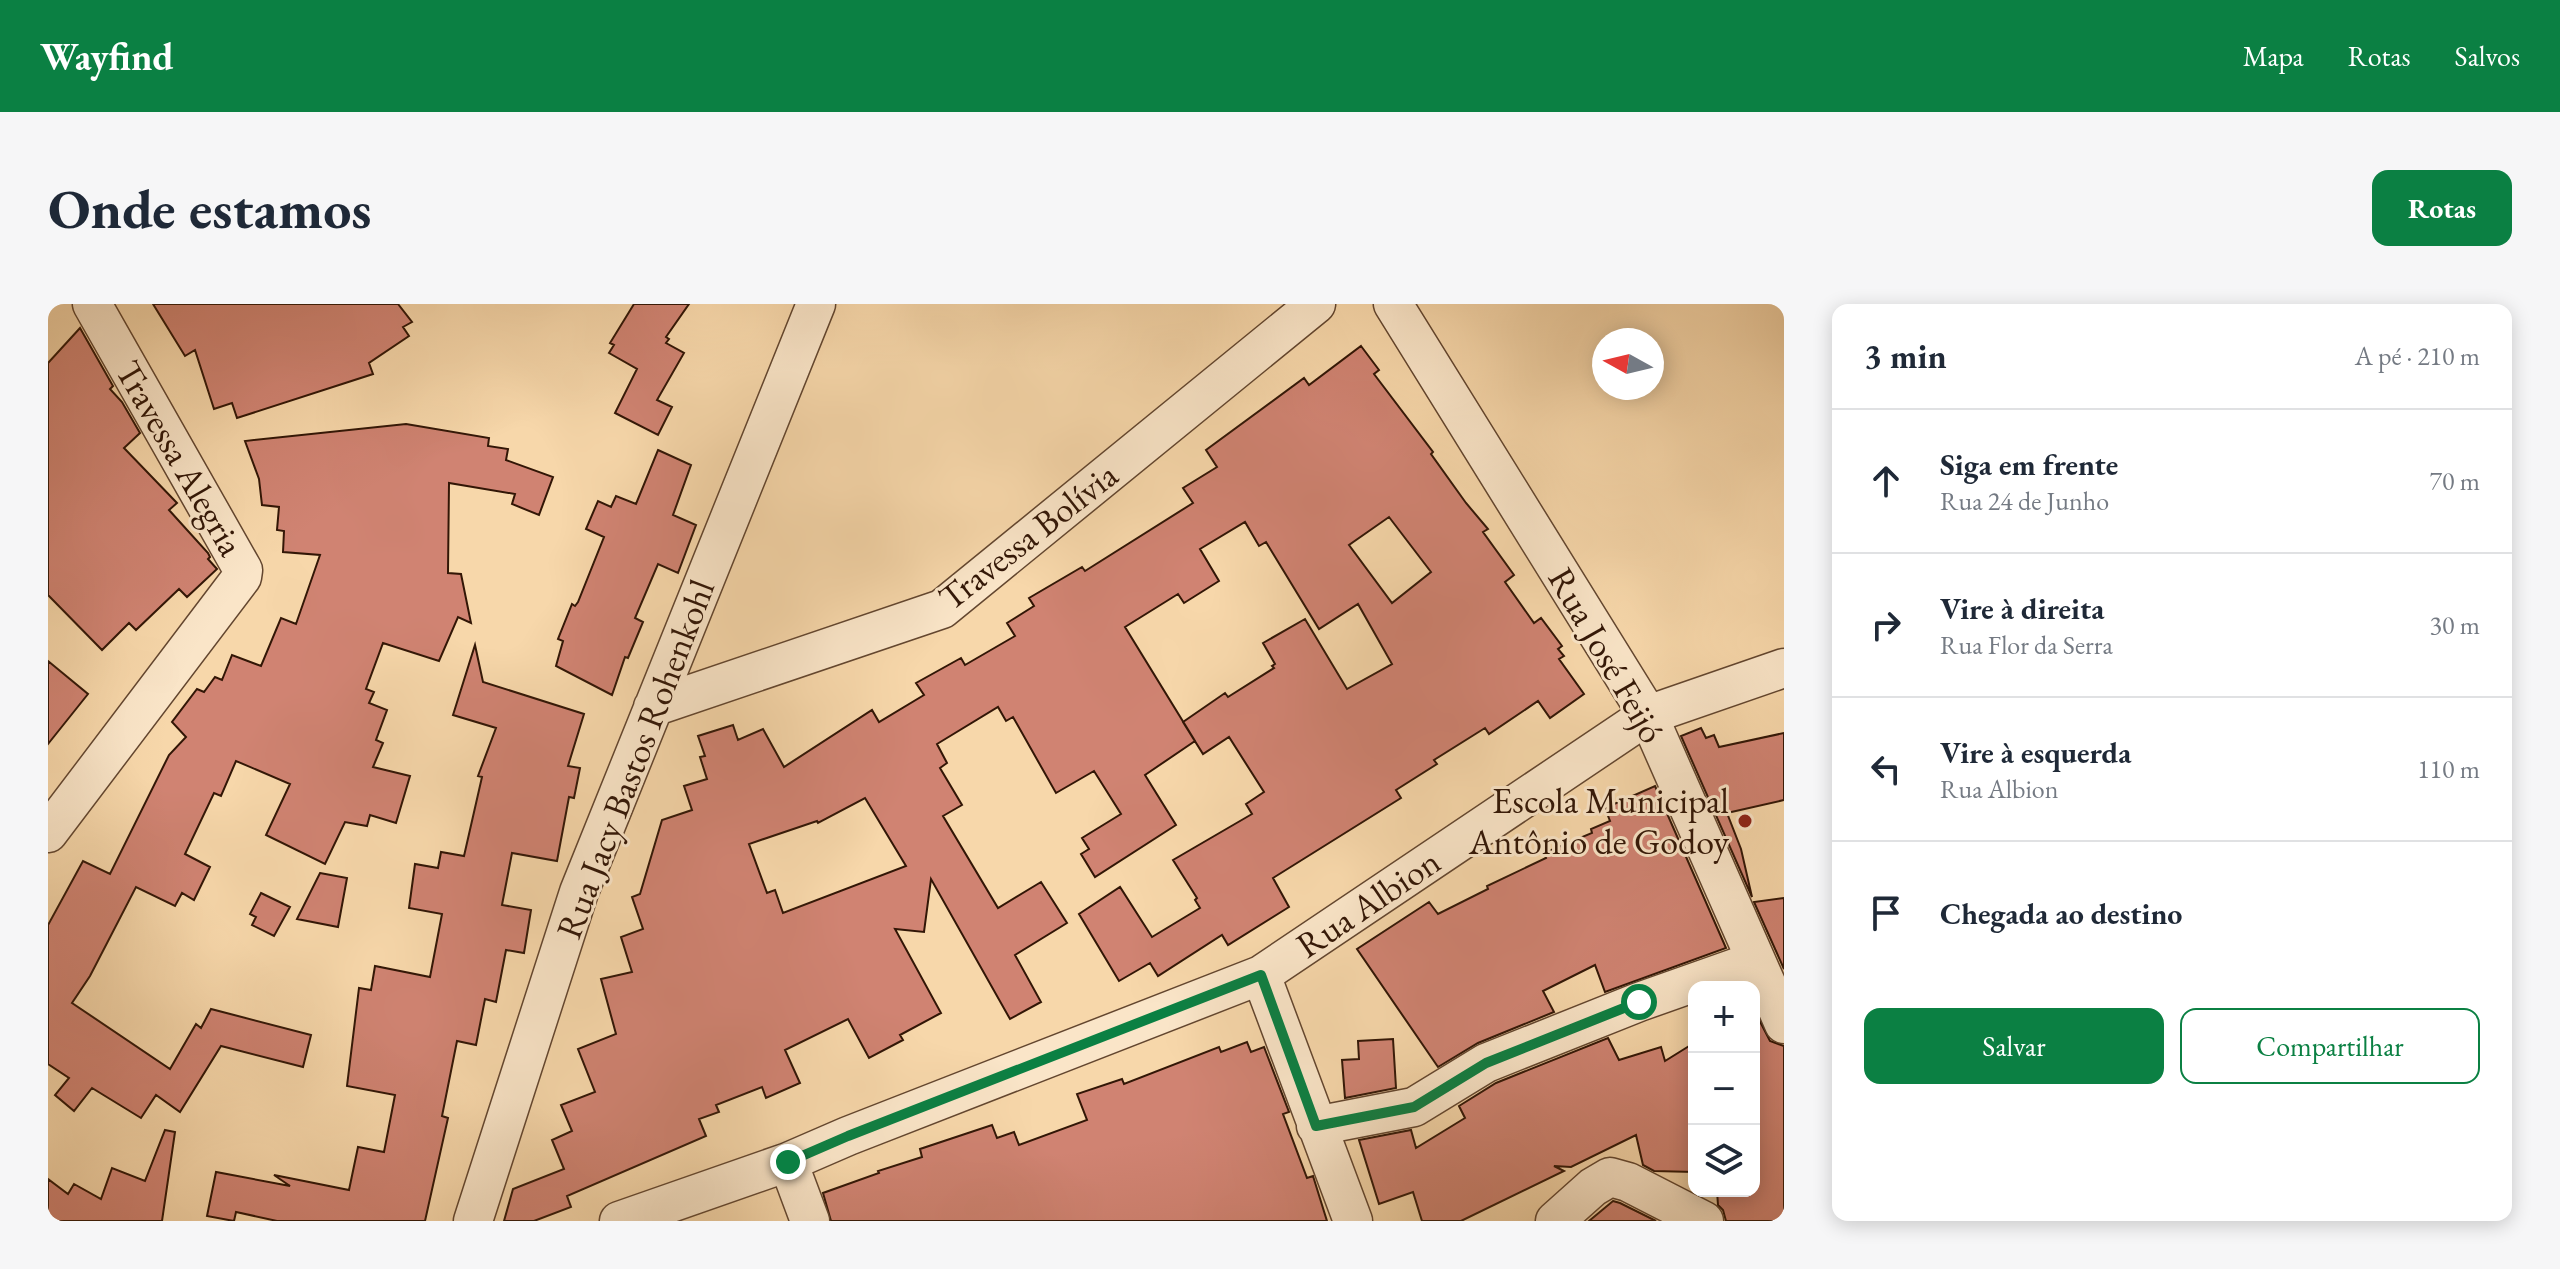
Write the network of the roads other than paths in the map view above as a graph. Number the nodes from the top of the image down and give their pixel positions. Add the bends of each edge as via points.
1 (92, 304) edge
2 (816, 304) edge
3 (1316, 304) edge
4 (1393, 304) edge
5 (1784, 668) edge
6 (653, 707) junction
7 (1648, 715) junction
8 (48, 833) edge
9 (1755, 961) junction
10 (1261, 975) junction
11 (1784, 1024) edge
12 (1316, 1126) junction
13 (788, 1162) junction
14 (473, 1221) edge
15 (619, 1221) edge
16 (810, 1221) edge
17 (1353, 1221) edge
18 (1555, 1221) edge
19 (1704, 1221) edge

1 - 8 street, Travessa Alegria via 243,570
2 - 6 street, Rua Jacy Bastos Rohenkohl
3 - 6 street, Travessa Bolívia via 942,609
4 - 7 street, Rua José Feijó
5 - 7 street, Rua Albion
6 - 14 street, Rua Jacy Bastos Rohenkohl via 579,892
7 - 9 street, Rua José Feijó
7 - 10 street, Rua Albion
9 - 11 street, Rua José Feijó
9 - 12 street via 1486,1063 1414,1107
10 - 12 street
10 - 13 street, Rua Albion
12 - 17 street
13 - 15 street, Rua Albion
13 - 16 street
18 - 19 street via 1610,1177

